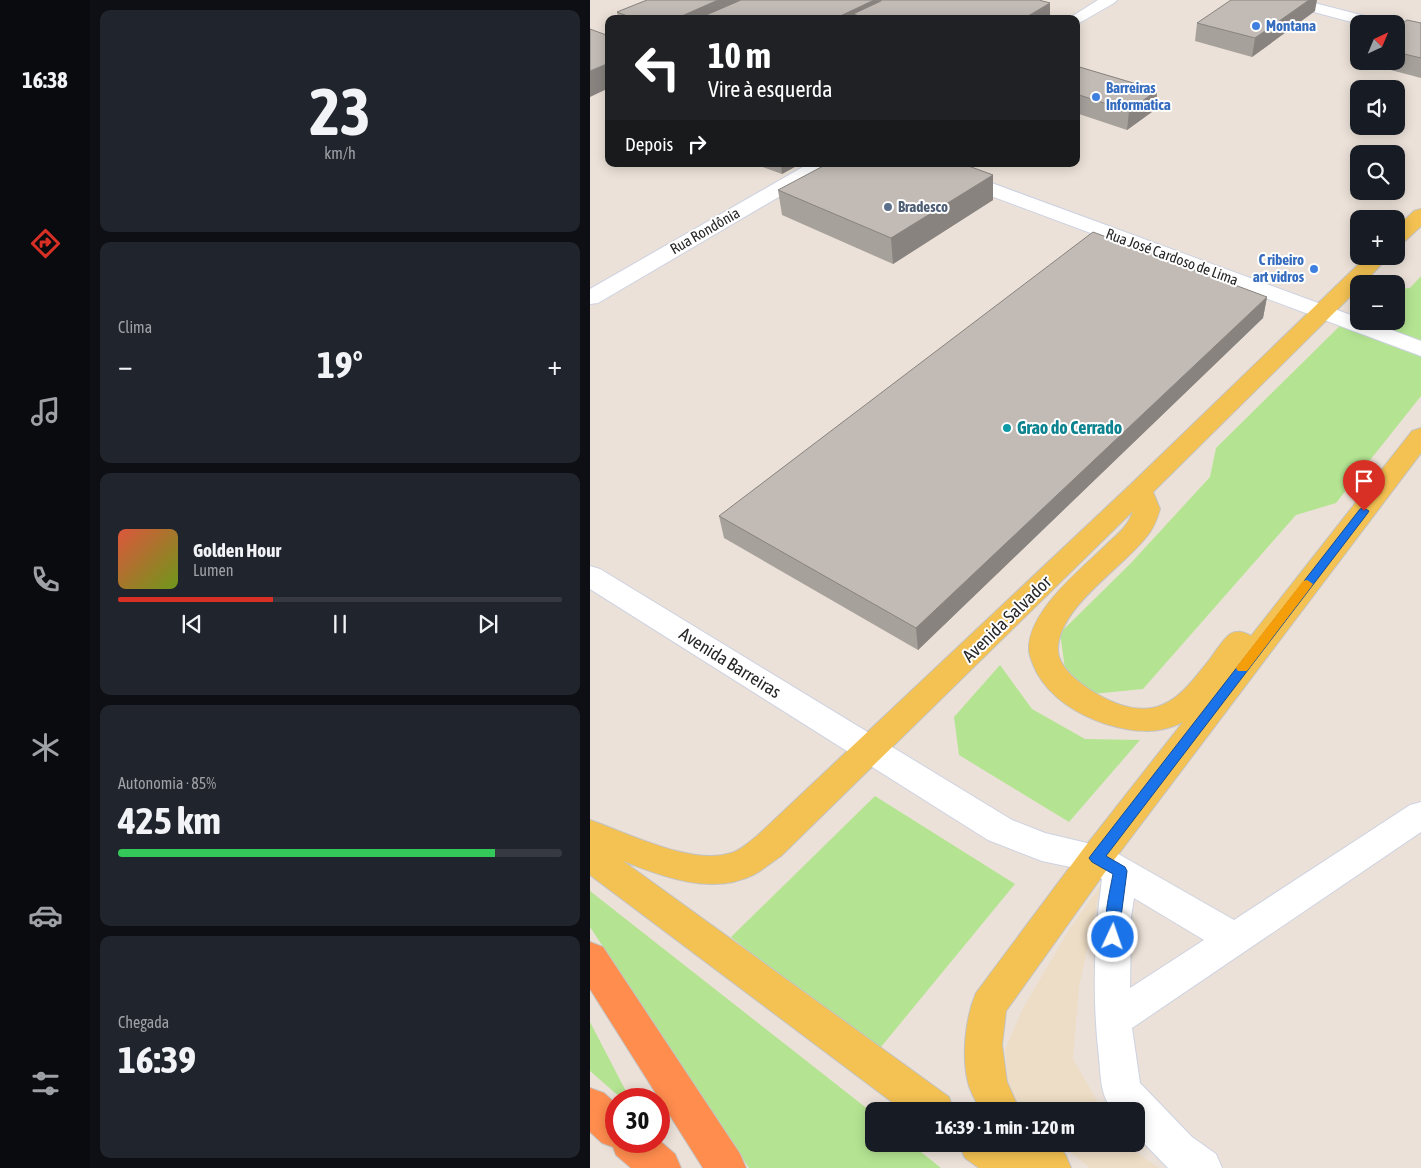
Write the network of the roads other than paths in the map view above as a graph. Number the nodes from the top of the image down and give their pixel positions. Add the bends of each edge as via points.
1 (1109, 0) edge
2 (1286, 0) edge
3 (1080, 17) edge
4 (1350, 17) edge
5 (816, 167) edge
6 (931, 167) edge
7 (1421, 215) edge
8 (1405, 230) edge
9 (1370, 265) edge
10 (590, 298) edge
11 (1322, 313) junction
12 (1421, 349) edge
13 (1421, 436) edge
14 (1140, 490) junction
15 (590, 576) edge
16 (1306, 586) junction
17 (870, 750) junction
18 (1421, 815) edge
19 (590, 834) edge
20 (590, 856) edge
21 (1108, 864) junction
22 (1234, 939) junction
23 (590, 958) edge
24 (1113, 1020) junction
25 (923, 1102) edge
26 (996, 1102) edge
27 (590, 1106) edge
28 (605, 1119) edge
29 (990, 1152) edge
30 (1034, 1152) edge
31 (644, 1153) edge
32 (661, 1168) edge
33 (726, 1168) edge
34 (1012, 1168) edge
35 (1051, 1168) edge
36 (1202, 1168) edge

1 - 3 street
2 - 4 street
5 - 10 street, Rua Rondônia
6 - 11 street, Rua José Cardoso de Lima
7 - 8 main road
9 - 11 main road, Avenida Salvador
11 - 12 street, Rua José Cardoso de Lima
11 - 14 main road, Avenida Salvador
13 - 16 main road
14 - 16 main road via 1147,509 1140,528 1061,608 1047,630 1044,654 1054,677 1100,710 1130,719 1164,717 1180,710 1266,610 1282,596
14 - 17 main road, Avenida Salvador
15 - 17 street, Avenida Barreiras
16 - 21 main road
17 - 19 main road, Avenida Salvador via 769,846 741,864 716,871 680,866
17 - 21 street, Avenida Barreiras via 1000,830 1042,847
18 - 22 street
20 - 25 main road
21 - 22 street, Avenida Barreiras
21 - 24 street via 1114,917
21 - 26 main road via 988,1005 983,1045 988,1085
22 - 24 street
23 - 33 highway
24 - 36 street via 1122,1092 1178,1151
27 - 28 highway
29 - 34 main road
30 - 35 main road
31 - 32 highway

